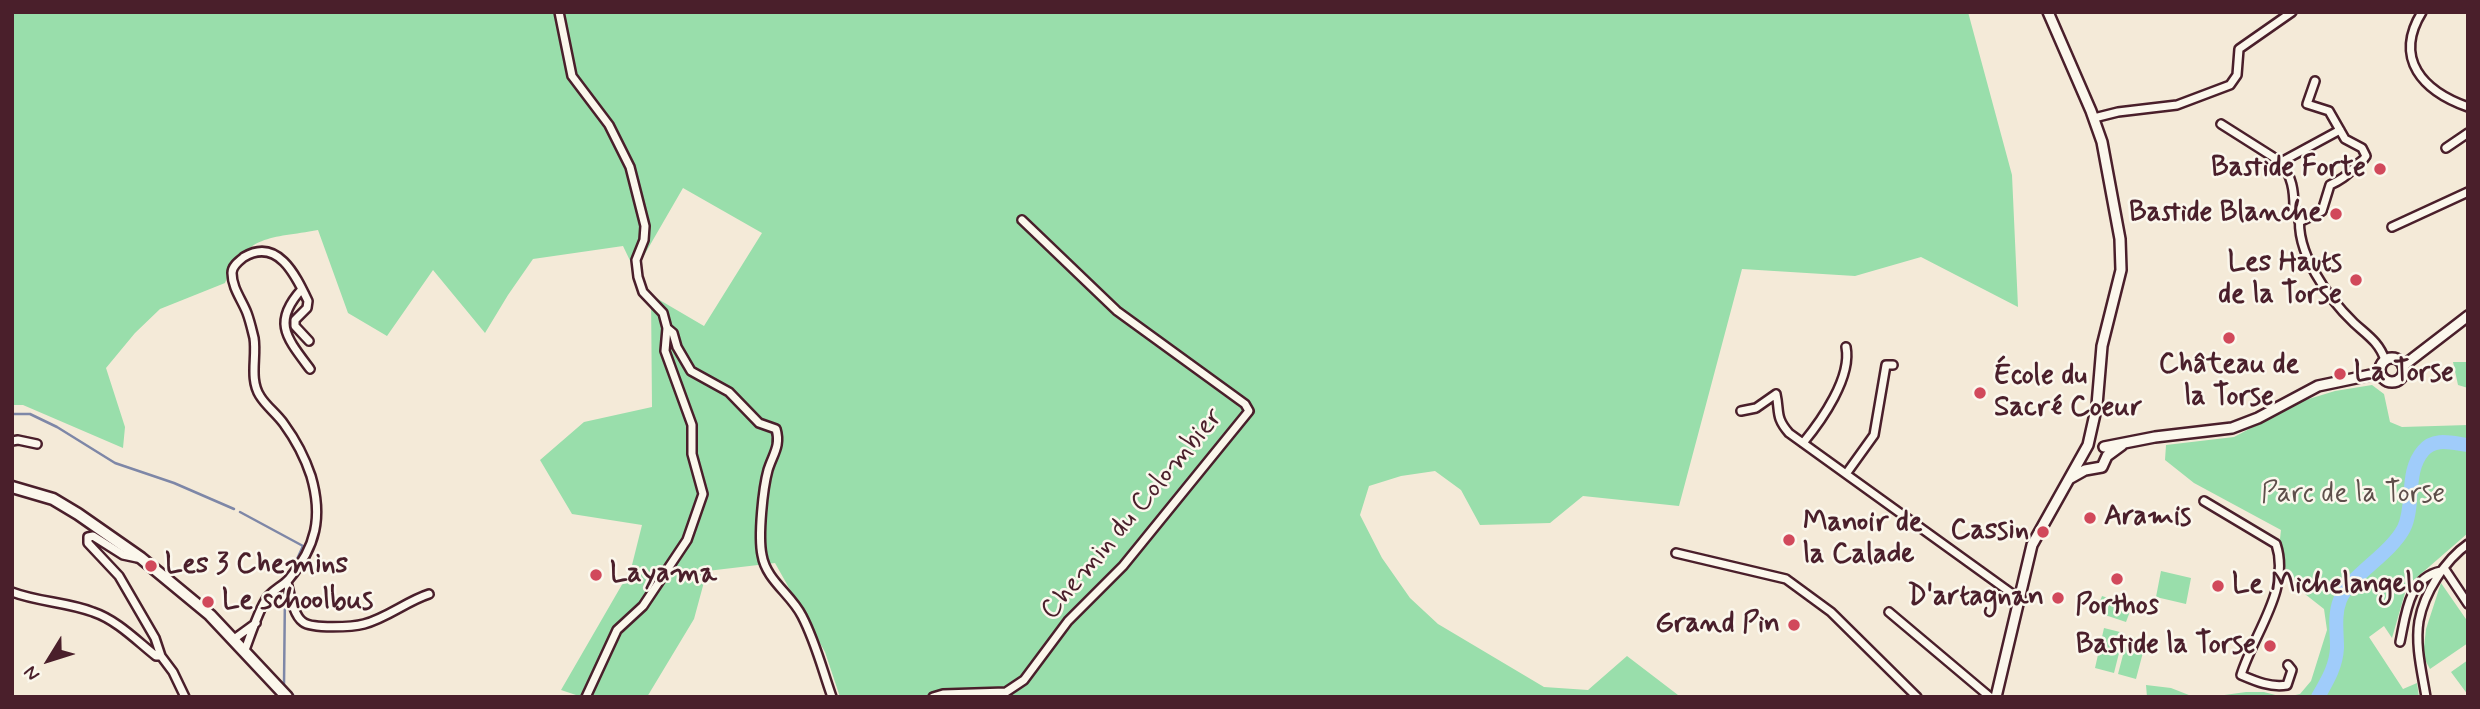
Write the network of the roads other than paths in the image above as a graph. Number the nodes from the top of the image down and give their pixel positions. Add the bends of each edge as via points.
1 (559, 12) edge
2 (2048, 12) edge
3 (2292, 12) edge
4 (2422, 12) edge
5 (2315, 80) dead end
6 (2468, 107) edge
7 (2094, 118) junction
8 (2221, 124) dead end
9 (2340, 130) junction
10 (2468, 133) edge
11 (2446, 148) dead end
12 (2281, 162) junction
13 (2468, 192) edge
14 (1022, 220) dead end
15 (2299, 222) junction
16 (2392, 227) dead end
17 (302, 289) junction
18 (2468, 316) edge
19 (667, 328) junction
20 (309, 341) dead end
21 (1846, 346) dead end
22 (2385, 360) junction
23 (1893, 365) dead end
24 (2403, 366) junction
25 (310, 369) dead end
26 (2380, 373) junction
27 (1741, 411) dead end
28 (12, 441) edge
29 (1803, 443) junction
30 (37, 444) dead end
31 (2099, 448) junction
32 (2082, 458) junction
33 (2090, 468) junction
34 (1846, 474) junction
35 (2068, 480) junction
36 (12, 487) edge
37 (2204, 501) dead end
38 (2468, 544) edge
39 (1676, 553) dead end
40 (141, 558) junction
41 (2442, 570) junction
42 (287, 582) junction
43 (12, 593) edge
44 (429, 594) dead end
45 (2018, 598) junction
46 (2468, 604) edge
47 (1889, 612) dead end
48 (256, 622) junction
49 (234, 639) junction
50 (2400, 642) dead end
51 (2009, 643) junction
52 (244, 649) junction
53 (161, 656) junction
54 (2288, 665) dead end
55 (935, 696) edge
56 (185, 697) edge
57 (287, 697) edge
58 (586, 697) edge
59 (832, 697) edge
60 (1917, 697) edge
61 (1990, 697) edge
62 (1996, 697) edge
63 (2002, 697) edge
64 (2426, 697) edge

1 - 19 street via 572,76 609,125 630,167 645,226 636,260 638,277 643,292 663,313
2 - 7 street
3 - 7 street via 2239,49 2237,75 2230,85 2177,105
4 - 6 street via 2413,27 2412,62 2434,90
5 - 9 street via 2307,104 2329,111
7 - 31 street via 2121,254 2091,425
8 - 12 street
9 - 12 street
9 - 15 street via 2348,143 2362,148 2364,161 2354,166 2349,176 2330,185 2322,211
10 - 11 street
12 - 15 street via 2294,188
13 - 16 street
14 - 55 street, Chemin du Colombier via 1117,311 1249,411 1123,566 1068,621 1024,680 1006,692
15 - 22 street via 2315,274 2343,312 2377,342
17 - 20 street via 307,308 295,326
17 - 25 street via 284,318 286,334
17 - 42 street via 287,262 272,253 244,257 232,272 254,339 253,376 259,394 304,458 317,510 317,532
18 - 24 street
19 - 58 street via 665,351 692,425 692,454 703,494 687,540 643,606 617,630
19 - 59 street via 691,371 729,392 760,423 776,429 778,446 768,471 760,527 762,555 769,575 801,614
21 - 29 street via 1849,360 1844,376
22 - 24 street via 2396,359
22 - 26 street
23 - 34 street via 1886,365 1874,435
24 - 26 street via 2402,377 2394,383
26 - 31 street via 2318,386 2232,428
27 - 29 street via 1756,408 1776,394 1781,424
28 - 30 street
29 - 34 street
31 - 32 street via 2084,449
31 - 33 street via 2102,467
32 - 33 street
32 - 35 street
33 - 35 street
34 - 45 street
35 - 45 street via 2032,545
36 - 40 main road via 52,499
37 - 54 street via 2276,544 2280,558 2274,599 2241,674 2257,682 2287,685 2292,670
38 - 41 street via 2455,552
39 - 60 street via 1786,579 1830,611
40 - 49 main road
40 - 53 street via 123,555 88,537 88,543 119,576
41 - 46 street
41 - 50 street via 2428,574 2412,593
41 - 64 street via 2419,620 2418,654
42 - 44 street via 303,622 317,626 363,624
42 - 48 street via 266,599
43 - 53 street via 95,612
45 - 51 street
47 - 61 street
48 - 49 street
48 - 52 street
49 - 52 main road
51 - 62 street
51 - 63 street
52 - 57 main road
53 - 56 street

